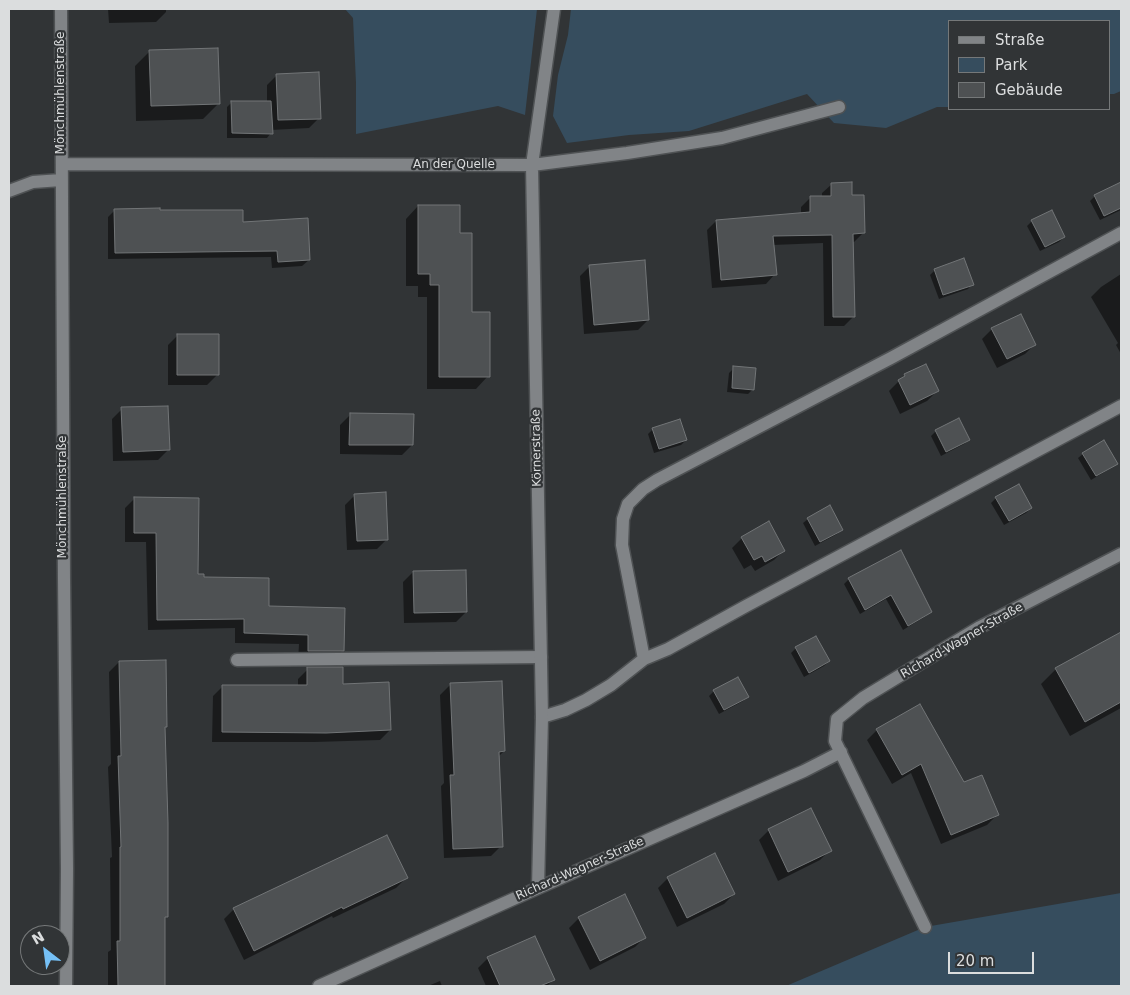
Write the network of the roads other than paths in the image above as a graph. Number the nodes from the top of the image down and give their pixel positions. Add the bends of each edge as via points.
1 (61, 9) edge
2 (554, 9) edge
3 (839, 107) dead end
4 (62, 164) junction
5 (532, 165) junction
6 (61, 180) junction
7 (9, 191) edge
8 (1121, 233) edge
9 (1121, 406) edge
10 (1121, 554) edge
11 (541, 657) junction
12 (644, 659) junction
13 (237, 660) dead end
14 (542, 717) junction
15 (841, 752) junction
16 (538, 888) junction
17 (925, 927) dead end
18 (66, 986) edge
19 (319, 986) edge

1 - 4 street, Mönchmühlenstraße
2 - 5 street, Körnerstraße
3 - 5 street, An der Quelle via 722,138
4 - 5 street, An der Quelle
4 - 6 street, Mönchmühlenstraße
5 - 11 street, Körnerstraße
6 - 7 street via 33,182
6 - 18 street, Mönchmühlenstraße
8 - 12 street via 643,489 628,504 623,519 622,545
9 - 12 street
10 - 15 street, Richard-Wagner-Straße via 980,627 863,698 837,719 835,741
11 - 13 street
11 - 14 street, Körnerstraße
12 - 14 street via 586,700
14 - 16 street, Körnerstraße
15 - 16 street, Richard-Wagner-Straße
15 - 17 street, Richard-Wagner-Straße
16 - 19 street, Richard-Wagner-Straße

